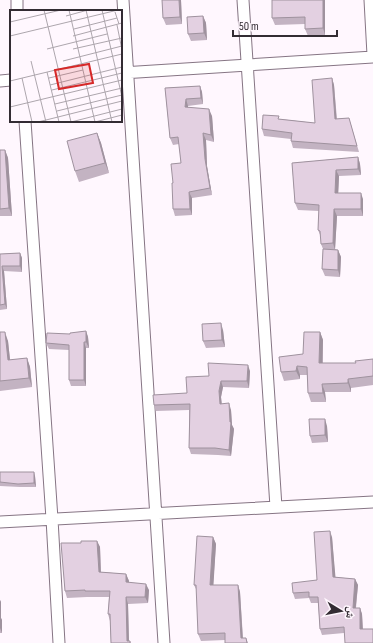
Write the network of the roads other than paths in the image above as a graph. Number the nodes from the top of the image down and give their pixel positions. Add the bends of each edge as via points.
1 (123, 0) edge
2 (243, 0) edge
3 (370, 0) edge
4 (373, 56) edge
5 (247, 65) junction
6 (124, 73) edge
7 (10, 80) edge
8 (0, 81) edge
9 (25, 122) edge
10 (373, 502) edge
11 (276, 507) junction
12 (156, 513) junction
13 (52, 519) junction
14 (0, 522) edge
15 (59, 643) edge
16 (164, 643) edge

1 - 6 street
2 - 5 street
3 - 4 street
4 - 5 street
5 - 6 street
5 - 11 street
6 - 12 street
7 - 8 street
9 - 13 street
10 - 11 street
11 - 12 street
12 - 13 street
12 - 16 street
13 - 14 street
13 - 15 street

